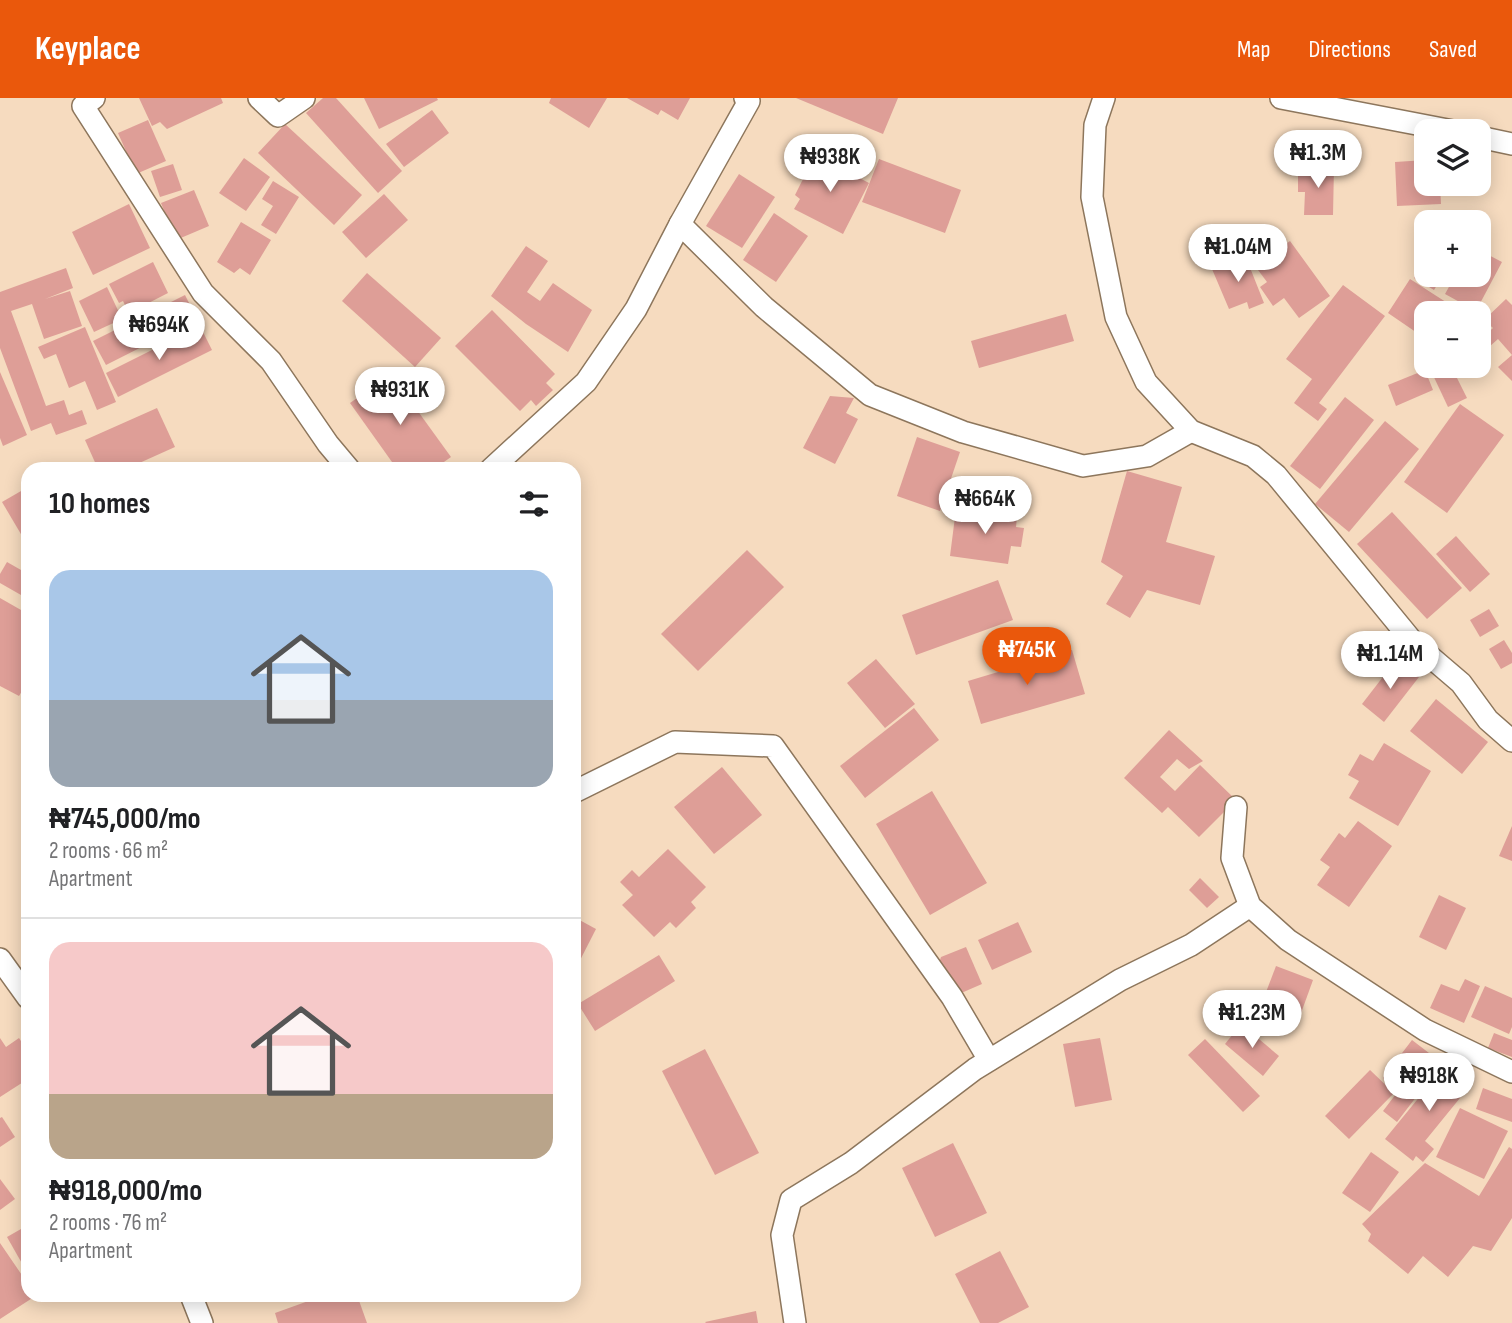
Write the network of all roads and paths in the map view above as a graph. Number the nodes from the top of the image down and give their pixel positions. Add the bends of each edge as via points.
1 (94, 98) edge
2 (259, 98) edge
3 (304, 98) edge
4 (1104, 98) edge
5 (1281, 98) edge
6 (748, 99) edge
7 (1414, 124) edge
8 (1491, 140) edge
9 (1512, 144) edge
10 (680, 224) junction
11 (1191, 431) junction
12 (343, 462) edge
13 (499, 462) edge
14 (1512, 741) edge
15 (581, 789) edge
16 (1236, 807) dead end
17 (1250, 906) junction
18 (0, 959) edge
19 (21, 988) edge
20 (989, 1060) junction
21 (1512, 1072) edge
22 (194, 1302) edge
23 (202, 1323) edge
24 (795, 1323) edge

1 - 12 street via 83,106 203,293 271,361
2 - 3 street via 278,116
4 - 11 street via 1095,125 1092,197 1116,317 1146,382
5 - 7 street
6 - 10 street
8 - 9 street
10 - 11 street via 764,307 870,395 963,432 1083,466 1147,456
10 - 13 street via 636,309 586,382
11 - 14 street via 1253,456 1276,475 1413,642 1461,683 1488,720
15 - 20 street via 675,742 773,746 944,986
16 - 17 street via 1232,858
17 - 20 street via 1191,945 1119,981
17 - 21 street via 1288,940 1425,1030
18 - 19 street
20 - 24 street via 851,1163 791,1200 782,1235
22 - 23 street

